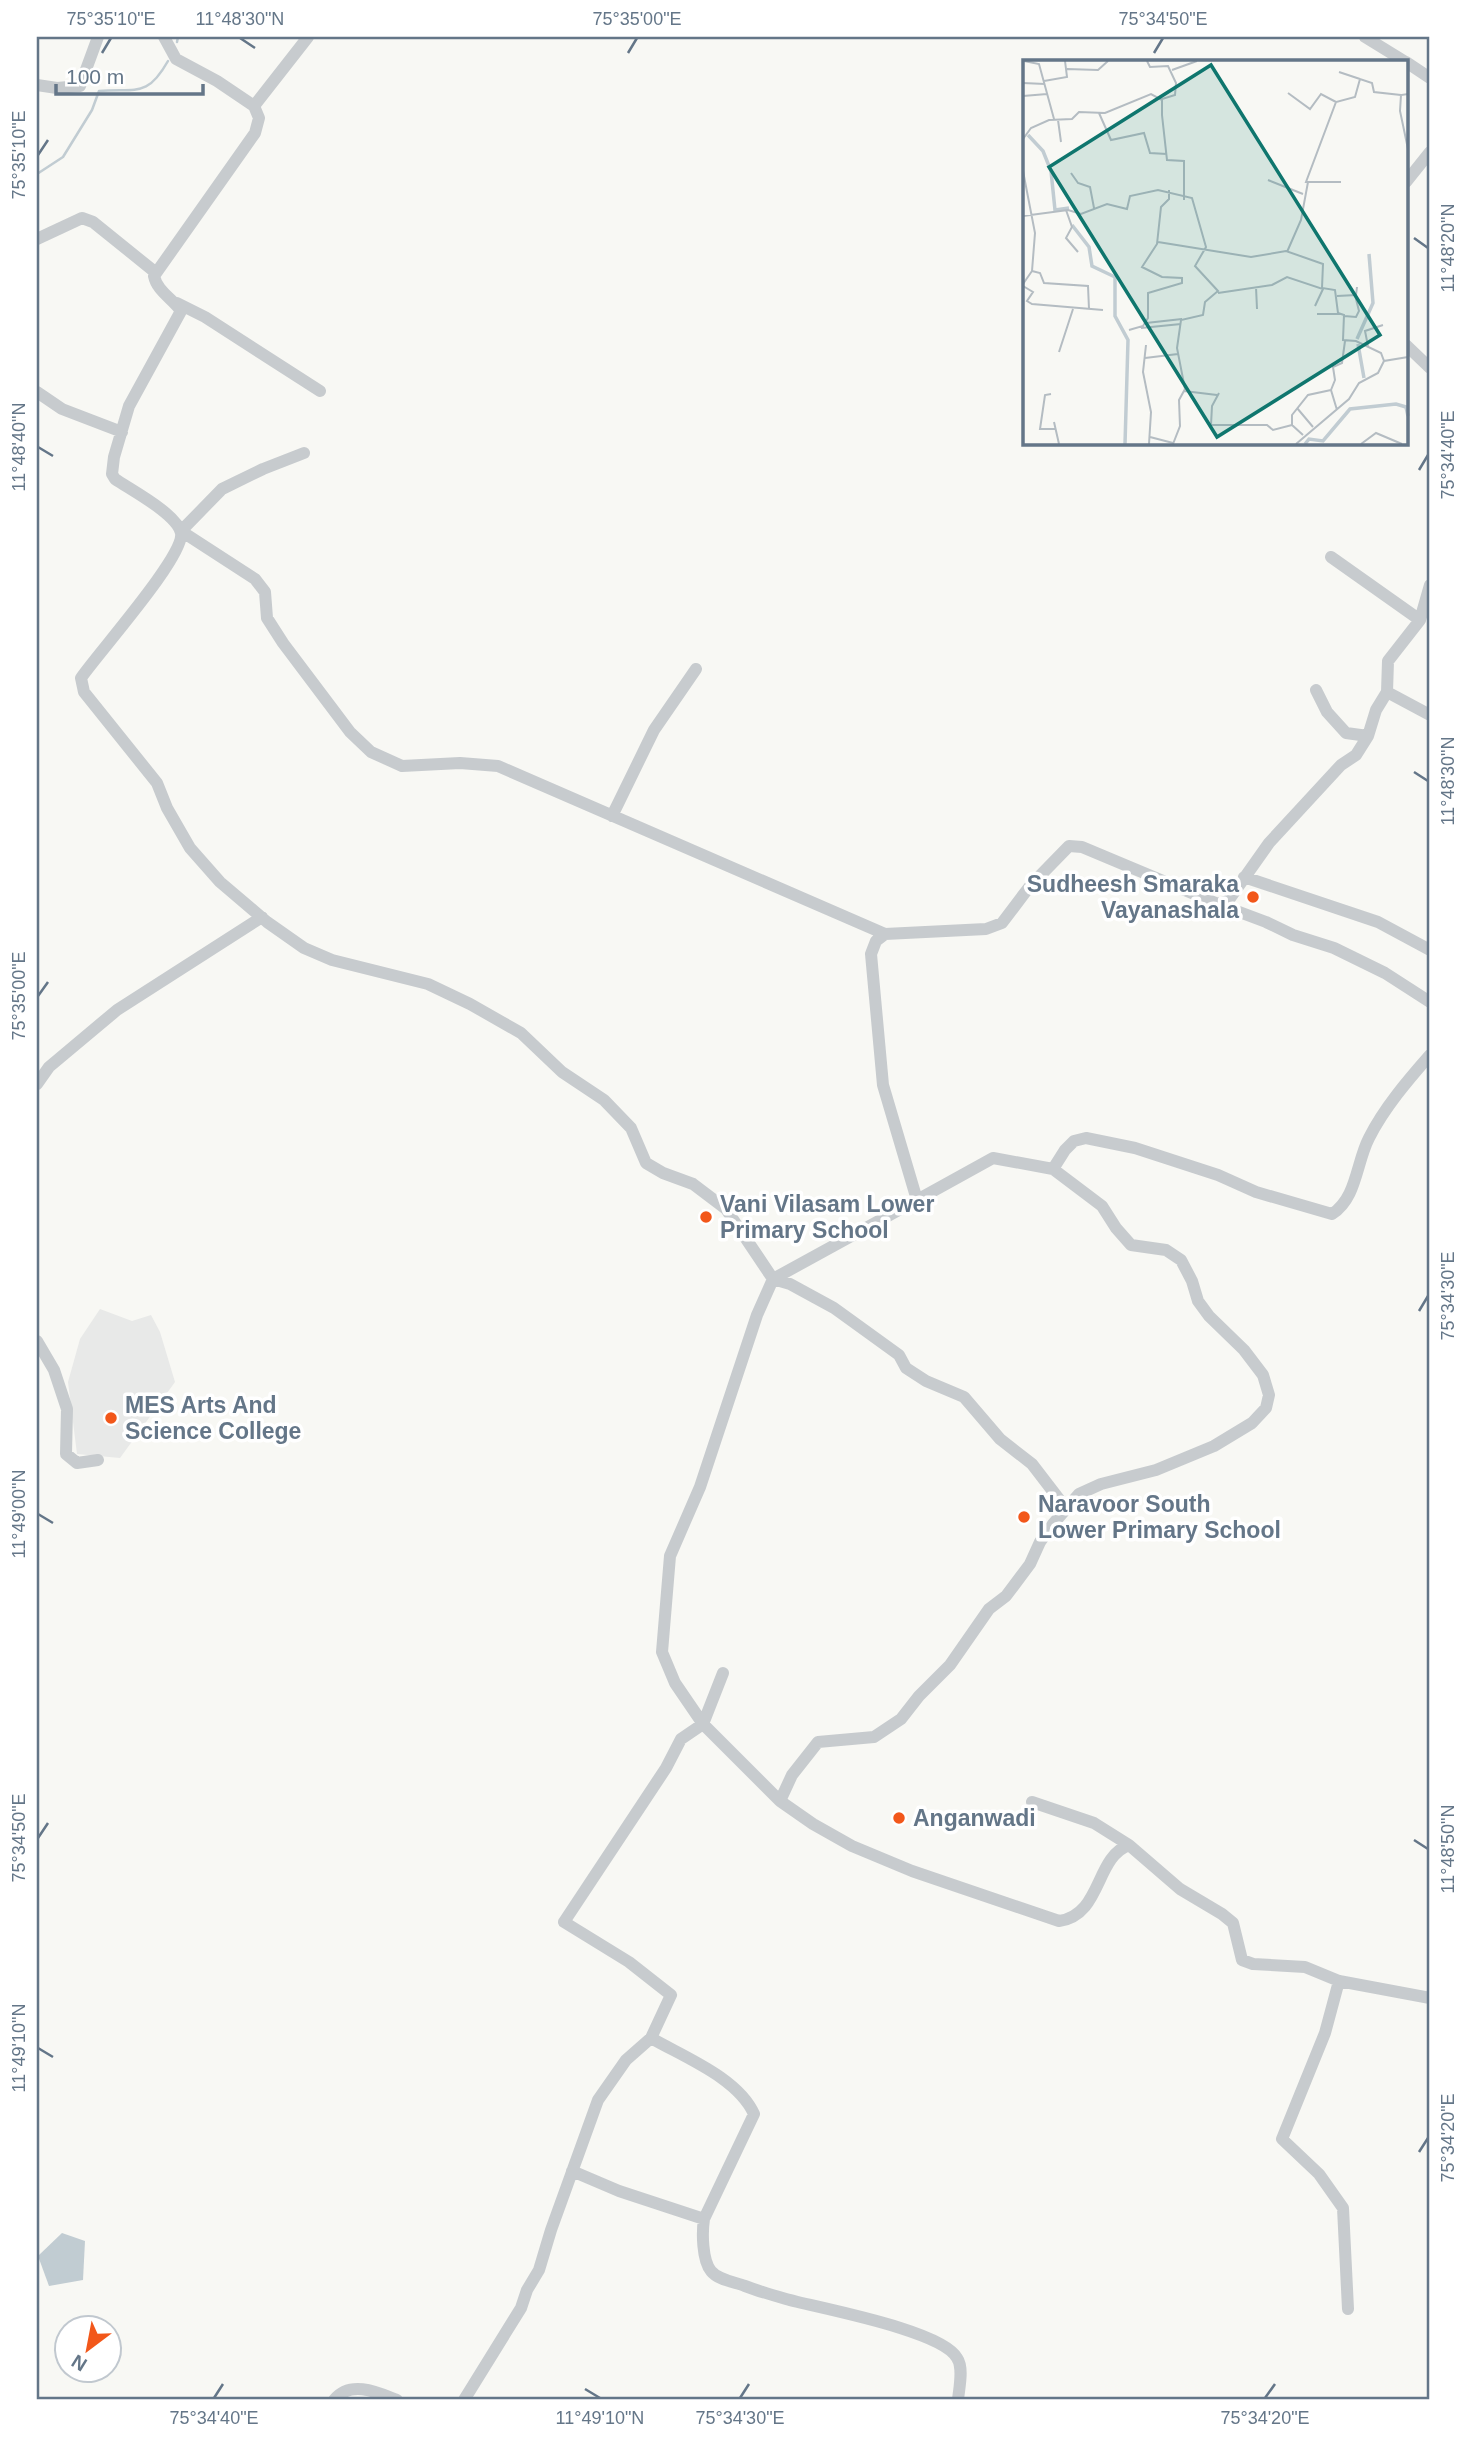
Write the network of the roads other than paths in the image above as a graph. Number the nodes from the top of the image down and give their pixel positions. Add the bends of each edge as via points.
1 (98, 37) edge
2 (164, 37) edge
3 (308, 37) edge
4 (1365, 37) edge
5 (1402, 60) edge
6 (1408, 64) edge
7 (1430, 78) edge
8 (37, 85) edge
9 (254, 106) junction
10 (1430, 152) edge
11 (1408, 180) edge
12 (37, 239) edge
13 (155, 272) junction
14 (175, 302) junction
15 (1408, 347) edge
16 (1430, 368) edge
17 (320, 391) dead end
18 (37, 392) edge
19 (122, 432) junction
20 (304, 453) dead end
21 (181, 531) junction
22 (1331, 557) dead end
23 (1430, 585) edge
24 (1420, 620) junction
25 (695, 669) dead end
26 (1316, 690) dead end
27 (1387, 692) junction
28 (1430, 715) edge
29 (1368, 736) junction
30 (612, 816) junction
31 (1244, 877) junction
32 (1218, 904) junction
33 (262, 918) junction
34 (885, 934) junction
35 (1430, 950) edge
36 (1430, 1002) edge
37 (1430, 1055) edge
38 (37, 1084) edge
39 (1053, 1169) junction
40 (917, 1200) junction
41 (773, 1279) junction
42 (37, 1341) edge
43 (98, 1460) dead end
44 (1065, 1507) junction
45 (723, 1673) dead end
46 (703, 1724) junction
47 (780, 1801) junction
48 (1032, 1801) dead end
49 (1129, 1845) junction
50 (1339, 1981) junction
51 (1430, 1998) edge
52 (651, 2038) junction
53 (572, 2171) junction
54 (704, 2219) junction
55 (1348, 2309) dead end
56 (334, 2400) edge
57 (397, 2400) edge
58 (464, 2400) edge
59 (958, 2400) edge

1 - 8 street via 80,86
2 - 9 street via 176,59
3 - 9 street
4 - 5 street
6 - 7 street
9 - 13 street via 259,118 255,133
10 - 11 street
12 - 13 street via 82,218
13 - 14 street via 156,285
14 - 17 street
14 - 19 street via 181,311 178,321 143,377
15 - 16 street
18 - 19 street via 62,409
19 - 21 street via 112,474 167,514
20 - 21 street via 222,489
21 - 30 street via 255,579 264,592 267,618 282,643 350,732 371,752 402,766 498,766
21 - 33 street via 169,564 81,678 83,692 157,783 190,848
22 - 24 street
23 - 24 street
24 - 27 street via 1388,661
25 - 30 street via 654,730
26 - 29 street via 1327,712 1346,733
27 - 28 street
27 - 29 street
29 - 31 street via 1356,755 1341,765 1269,843
30 - 34 street
31 - 32 street via 1228,901
31 - 35 street via 1378,922
32 - 34 street via 1082,847 1069,846 1002,923 986,929
32 - 36 street via 1334,948
33 - 38 street via 117,1010 49,1067
33 - 41 street via 304,948 332,960 428,984 521,1033 562,1072 604,1100 631,1128 646,1163 693,1184 726,1209
34 - 40 street via 871,954 883,1085
37 - 39 street via 1368,1139 1343,1206 1332,1214 1135,1148 1086,1138 1074,1141
39 - 40 street via 993,1158
39 - 44 street via 1102,1206 1131,1245 1167,1251 1181,1260 1198,1301 1263,1375 1269,1395 1266,1408 1238,1433 1156,1470 1101,1484
40 - 41 street
41 - 44 street via 834,1308 899,1355 906,1368 964,1397 1000,1439 1032,1464
41 - 46 street via 700,1487 670,1556 662,1651 675,1683
42 - 43 street via 54,1370 67,1409 66,1454 77,1463
44 - 47 street via 1006,1596 989,1609 950,1665 901,1719 874,1737 818,1742 792,1775
45 - 46 street
46 - 47 street
46 - 52 street via 681,1740 564,1922 629,1962 671,1995
47 - 49 street via 852,1846 1059,1921 1073,1919 1084,1908 1111,1861
48 - 49 street via 1094,1823
49 - 50 street via 1180,1889 1233,1923 1242,1960 1306,1968
50 - 51 street
50 - 55 street via 1325,2033 1282,2139 1319,2174 1343,2208
52 - 53 street via 626,2060 598,2100
52 - 54 street via 723,2079 748,2101 754,2114
53 - 54 street
53 - 58 street via 539,2270
54 - 59 street via 702,2236 709,2269 718,2276 935,2341 957,2356
56 - 57 street via 357,2388

